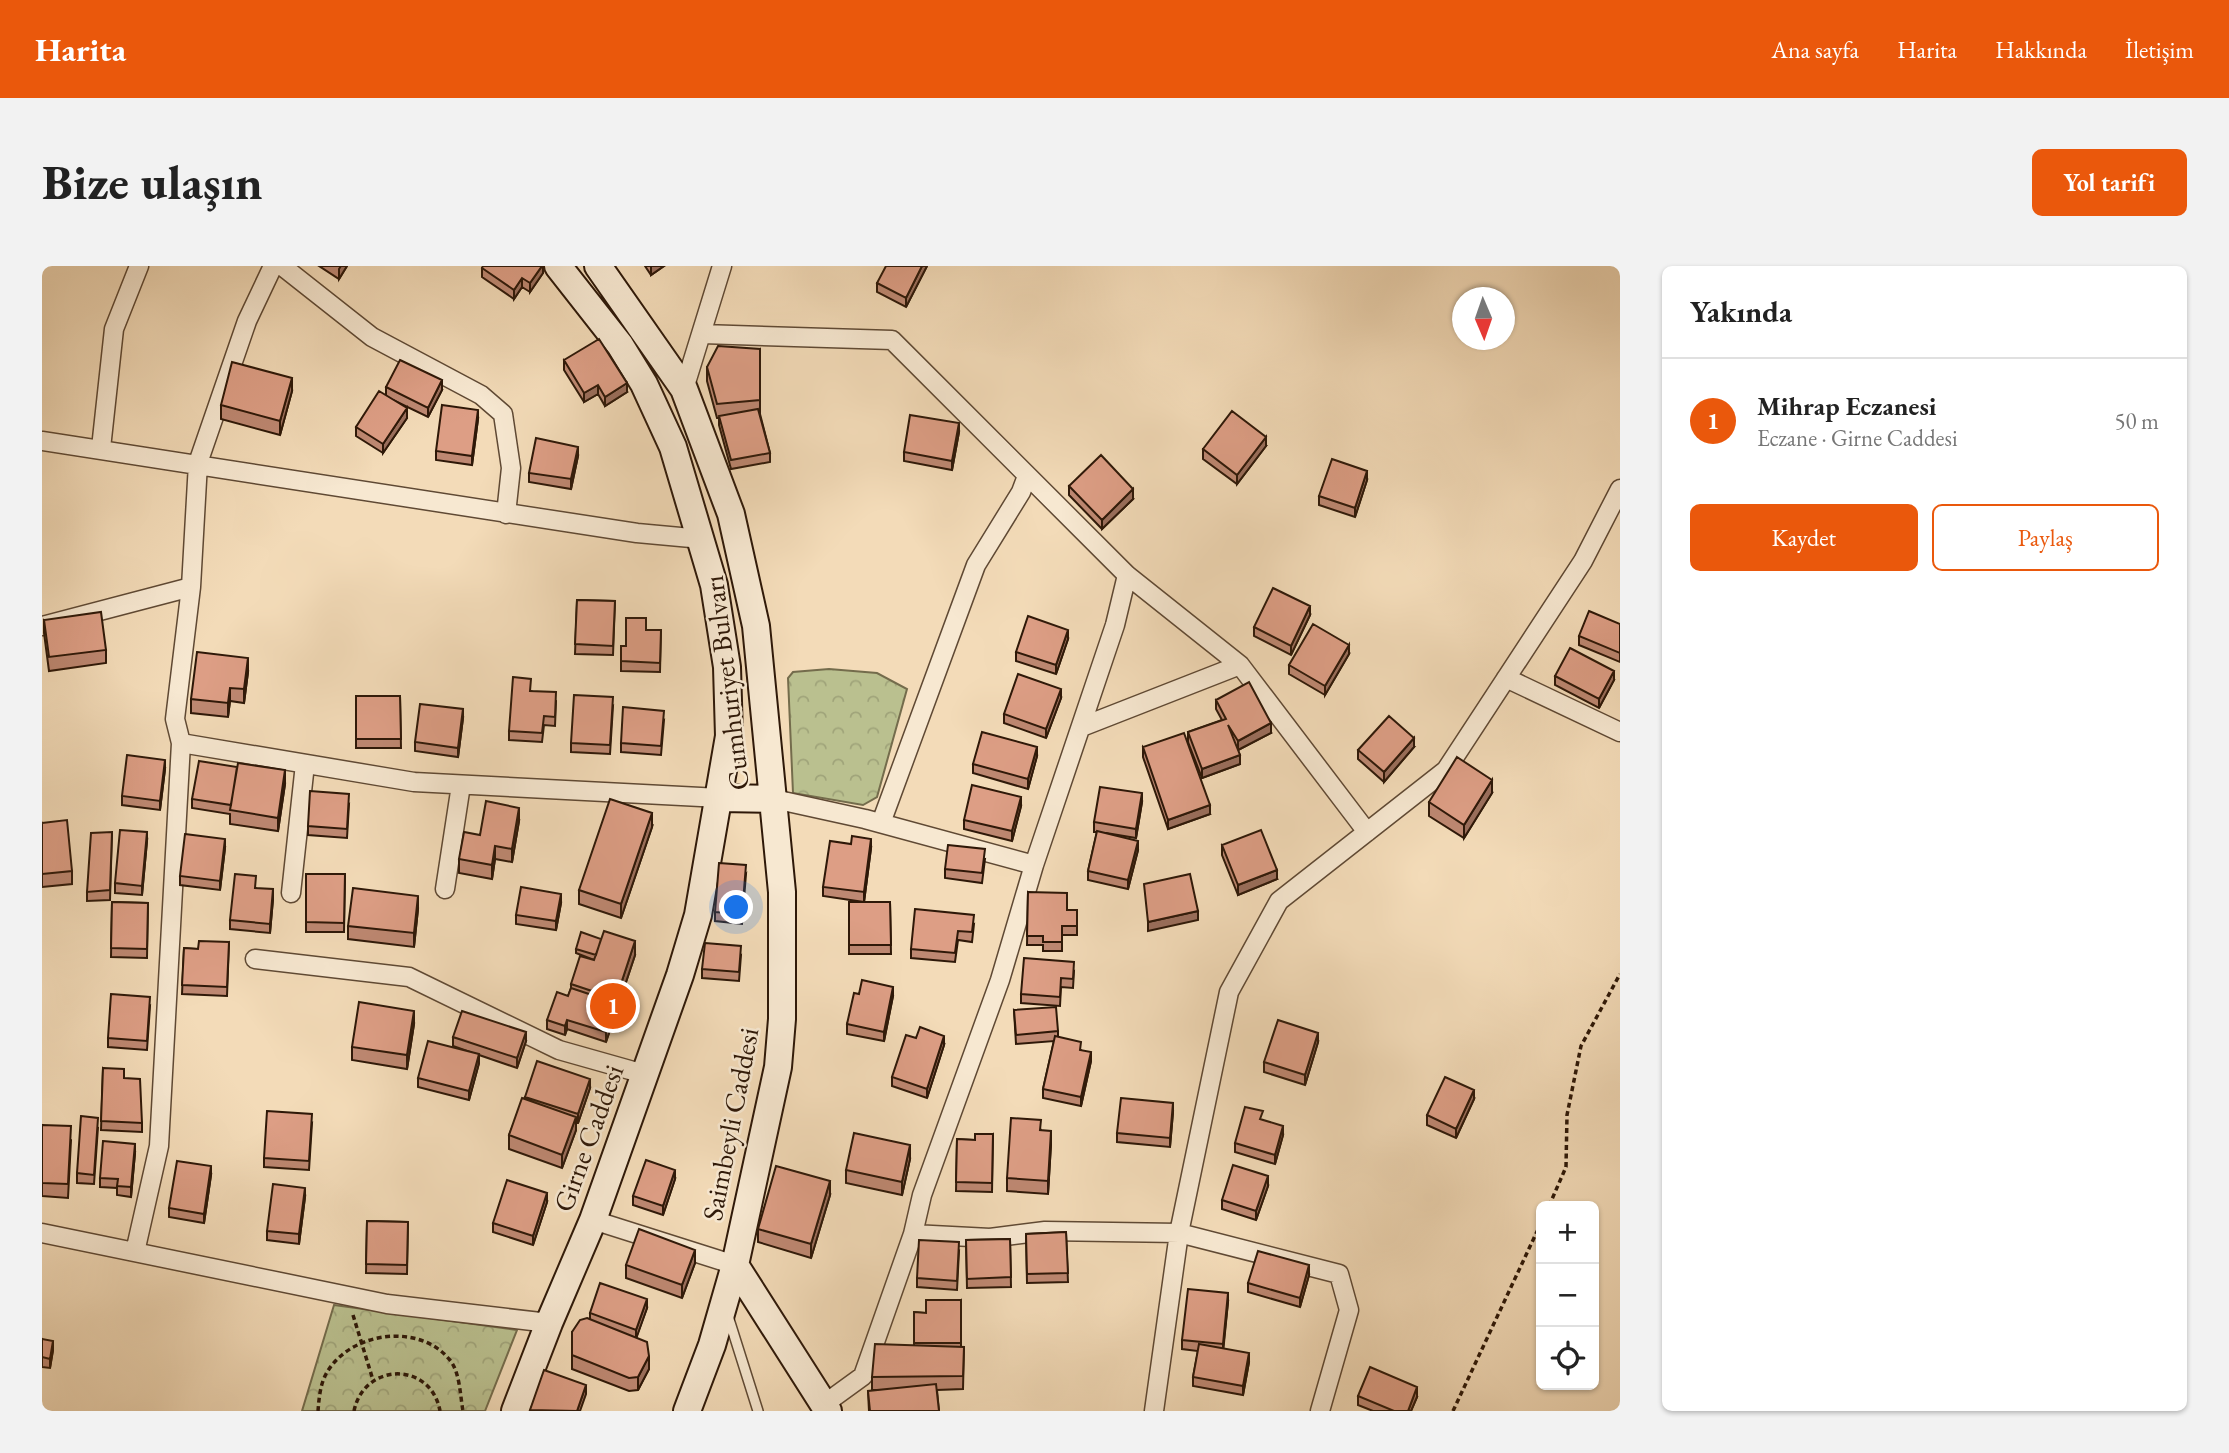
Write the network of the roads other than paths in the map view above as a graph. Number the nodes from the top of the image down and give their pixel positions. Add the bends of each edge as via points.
1 (139, 266) edge
2 (273, 266) edge
3 (282, 266) edge
4 (558, 266) edge
5 (598, 266) edge
6 (722, 266) edge
7 (702, 334) junction
8 (684, 389) junction
9 (660, 414) junction
10 (42, 440) edge
11 (101, 448) junction
12 (198, 463) junction
13 (1027, 476) junction
14 (1620, 489) edge
15 (506, 514) junction
16 (702, 539) junction
17 (1127, 575) junction
18 (191, 587) junction
19 (42, 626) edge
20 (1240, 664) junction
21 (1506, 678) junction
22 (1084, 726) junction
23 (1620, 732) edge
24 (181, 743) junction
25 (305, 764) junction
26 (461, 785) junction
27 (720, 798) junction
28 (774, 799) junction
29 (881, 823) junction
30 (1367, 832) junction
31 (1034, 865) junction
32 (445, 889) dead end
33 (291, 892) dead end
34 (255, 959) dead end
35 (644, 1074) junction
36 (593, 1220) junction
37 (42, 1233) edge
38 (1179, 1233) junction
39 (913, 1234) junction
40 (135, 1252) junction
41 (735, 1265) junction
42 (724, 1303) junction
43 (549, 1323) junction
44 (826, 1408) edge
45 (1160, 1409) edge
46 (515, 1411) edge
47 (687, 1411) edge
48 (758, 1411) edge
49 (1320, 1411) edge

1 - 11 street via 114,329
2 - 12 street via 247,321
3 - 15 street via 372,337 481,395 503,414 511,468
4 - 9 street, Cumhuriyet Bulvarı via 620,345
5 - 8 street, Cumhuriyet Bulvarı
6 - 7 street
7 - 8 street
7 - 13 street via 892,341
8 - 9 street
8 - 28 street, Cumhuriyet Bulvarı via 721,482 741,549 758,639
9 - 16 street, Cumhuriyet Bulvarı
10 - 11 street
11 - 12 street
12 - 15 street
12 - 18 street
13 - 17 street
13 - 29 street via 976,565
14 - 21 street via 1583,561
15 - 16 street
16 - 27 street, Cumhuriyet Bulvarı via 714,585 727,679 729,736
17 - 20 street
17 - 22 street
18 - 19 street
18 - 24 street via 175,719
20 - 22 street
20 - 30 street
21 - 23 street
21 - 30 street via 1446,770
22 - 31 street
24 - 25 street
24 - 40 street via 159,1146
25 - 26 street
25 - 33 street
26 - 27 street
26 - 32 street
27 - 28 street, Cumhuriyet Bulvarı
27 - 35 street, Girne Caddesi via 698,915
28 - 29 street
28 - 41 street, Saimbeyli Caddesi via 782,892 778,1067
29 - 31 street
30 - 38 street via 1279,901 1229,992
31 - 39 street via 1000,980 922,1195
34 - 35 street via 409,977 559,1050
35 - 36 street, Girne Caddesi
36 - 41 street
36 - 43 street, Girne Caddesi
37 - 40 street
38 - 39 street via 1045,1231 990,1238
38 - 45 street
38 - 49 street via 1339,1274 1349,1310
39 - 44 street via 863,1376
40 - 43 street via 387,1304
41 - 42 street, Saimbeyli Caddesi
41 - 44 street
42 - 47 street, Saimbeyli Caddesi
42 - 48 lane
43 - 46 street, Girne Caddesi

